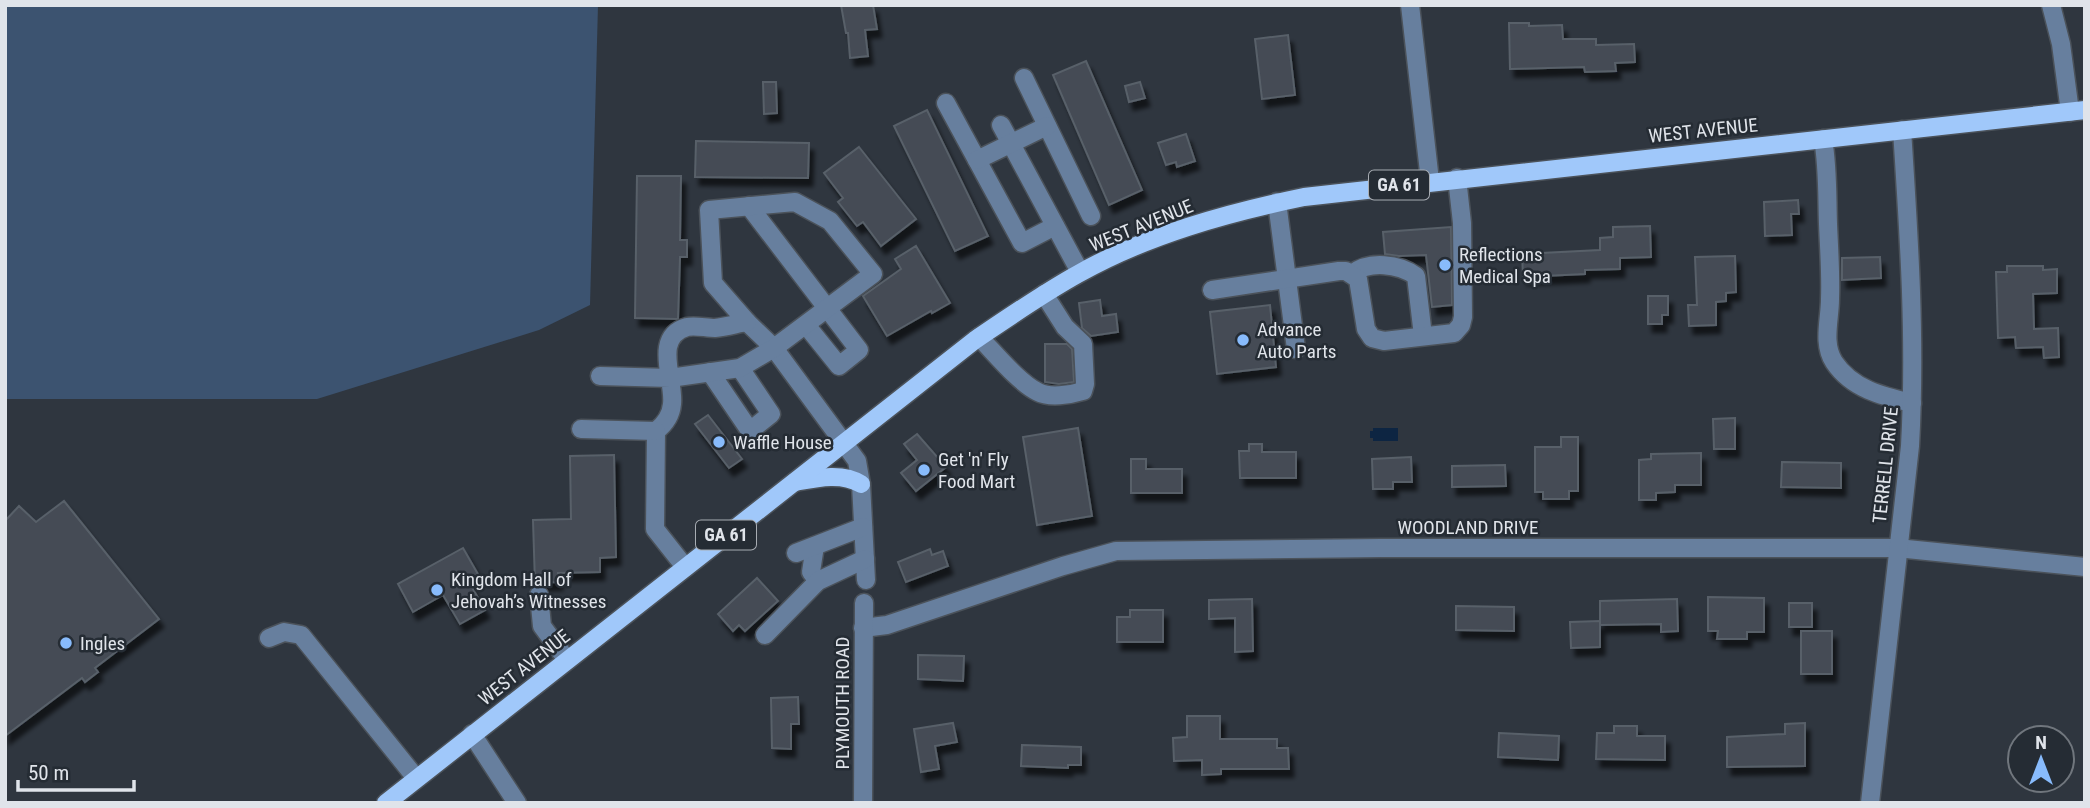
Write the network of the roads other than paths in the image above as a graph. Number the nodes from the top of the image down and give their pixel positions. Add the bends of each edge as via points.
1 (1410, 5) edge
2 (2052, 5) edge
3 (1024, 78) dead end
4 (946, 103) dead end
5 (2077, 111) edge
6 (1001, 125) dead end
7 (1047, 126) junction
8 (1902, 130) junction
9 (1824, 139) junction
10 (1011, 144) junction
11 (977, 160) junction
12 (1457, 178) junction
13 (1430, 181) junction
14 (1277, 202) junction
15 (749, 206) junction
16 (1091, 216) dead end
17 (1055, 226) junction
18 (1080, 272) junction
19 (1352, 274) junction
20 (1286, 278) junction
21 (1212, 290) dead end
22 (1044, 294) junction
23 (827, 309) junction
24 (747, 322) junction
25 (806, 325) junction
26 (1423, 336) junction
27 (979, 337) junction
28 (774, 348) junction
29 (1296, 349) dead end
30 (740, 368) junction
31 (710, 372) junction
32 (600, 376) dead end
33 (670, 378) junction
34 (1912, 403) junction
35 (581, 429) dead end
36 (656, 431) junction
37 (844, 441) junction
38 (792, 483) junction
39 (861, 484) junction
40 (863, 527) junction
41 (815, 546) junction
42 (1897, 548) junction
43 (796, 552) dead end
44 (865, 559) junction
45 (685, 567) junction
46 (2085, 567) edge
47 (866, 580) dead end
48 (818, 581) junction
49 (539, 596) dead end
50 (864, 603) dead end
51 (863, 628) junction
52 (765, 635) dead end
53 (269, 638) dead end
54 (567, 660) junction
55 (472, 734) junction
56 (416, 779) junction
57 (386, 803) edge
58 (517, 803) edge
59 (863, 803) edge
60 (1870, 803) edge

1 - 13 street
2 - 5 street
3 - 7 street
4 - 11 street
5 - 8 main road, WEST AVENUE / GA 61
6 - 10 street
7 - 10 street
7 - 16 street
8 - 9 main road, WEST AVENUE / GA 61
8 - 34 street, TERRELL DRIVE
9 - 12 main road, WEST AVENUE / GA 61
9 - 34 street via 1829,351 1840,370 1858,386
10 - 11 street
10 - 17 street
11 - 17 street via 1022,243
12 - 13 main road, WEST AVENUE / GA 61
12 - 26 street via 1463,317 1454,333
13 - 14 main road, WEST AVENUE / GA 61
14 - 18 main road, WEST AVENUE / GA 61 via 1166,235
14 - 20 street
15 - 23 street
15 - 23 street via 795,202 813,210 830,220 873,274
15 - 24 street via 709,210 713,283
17 - 18 street
18 - 22 main road, WEST AVENUE / GA 61
19 - 20 street via 1339,271
19 - 26 street via 1358,279 1371,338
19 - 26 street via 1371,265 1401,268 1416,276
20 - 21 street
20 - 29 street
22 - 27 main road, WEST AVENUE / GA 61
22 - 27 street via 1065,327 1083,344 1083,391 1038,392
23 - 25 street
23 - 25 street via 859,351 839,366
24 - 28 street
24 - 33 street via 687,327 672,337 667,349
25 - 28 street
27 - 37 main road, WEST AVENUE / GA 61
28 - 30 street
28 - 37 street
30 - 31 street
30 - 31 street via 771,414 750,431
31 - 33 street
32 - 33 street
33 - 36 street via 672,404 666,423
34 - 42 street, TERRELL DRIVE
35 - 36 street
36 - 45 street via 655,529
37 - 38 main road, WEST AVENUE / GA 61
37 - 39 street via 857,461
38 - 39 main road via 837,477
38 - 45 main road, WEST AVENUE / GA 61
39 - 40 street
40 - 41 street
40 - 44 street
41 - 43 street
41 - 48 street via 811,572
42 - 46 street, WOODLAND DRIVE
42 - 51 street, WOODLAND DRIVE via 1116,551 887,625
42 - 60 street, TERRELL DRIVE
44 - 47 street
44 - 48 street
45 - 54 main road, WEST AVENUE / GA 61
48 - 52 street
49 - 54 street via 542,626
50 - 51 street, PLYMOUTH ROAD
51 - 59 street, PLYMOUTH ROAD
53 - 56 street via 284,632 301,635
54 - 55 main road, WEST AVENUE / GA 61
55 - 56 main road, WEST AVENUE / GA 61
55 - 58 street
56 - 57 main road, WEST AVENUE / GA 61

